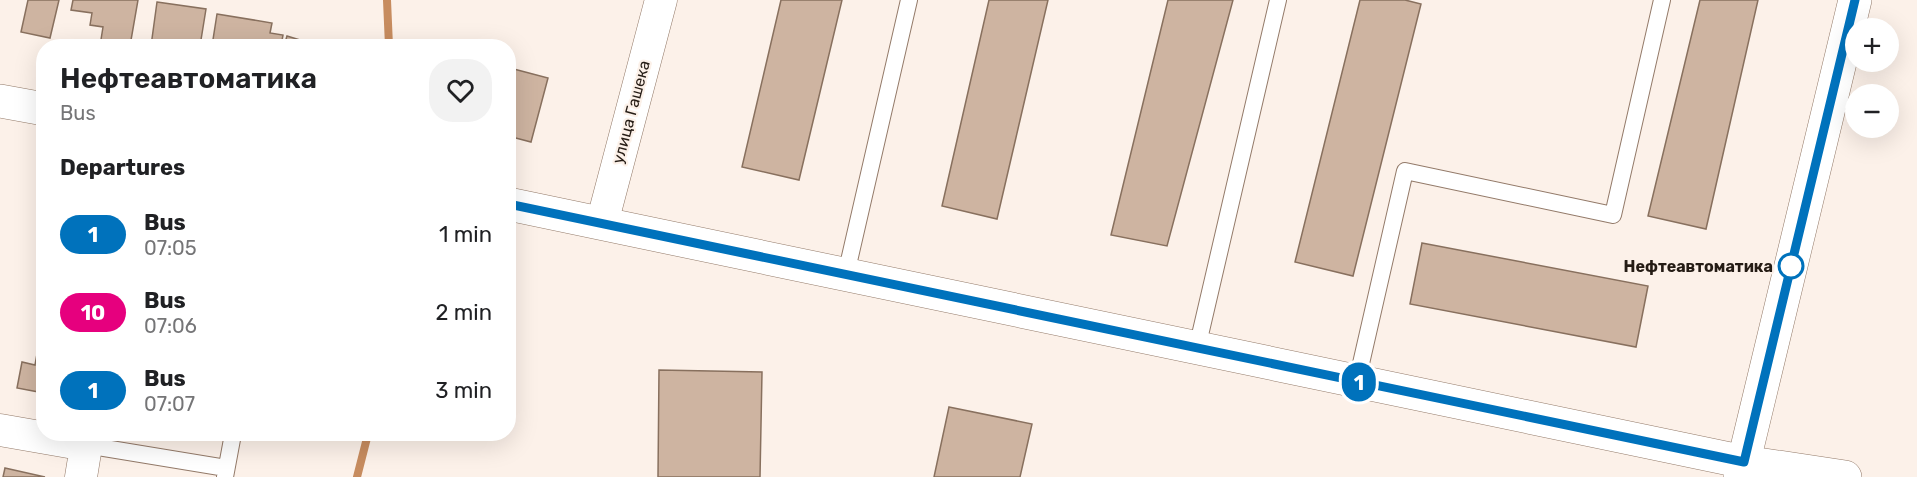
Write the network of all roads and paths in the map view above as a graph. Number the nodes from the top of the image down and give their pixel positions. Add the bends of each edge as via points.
1 (661, 0) edge
2 (909, 0) edge
3 (1278, 0) edge
4 (1662, 0) edge
5 (1856, 0) edge
6 (0, 100) edge
7 (36, 107) edge
8 (516, 206) edge
9 (602, 223) junction
10 (846, 274) junction
11 (1197, 348) junction
12 (1357, 381) junction
13 (0, 430) edge
14 (36, 434) edge
15 (87, 441) edge
16 (95, 441) edge
17 (231, 441) edge
18 (1742, 470) edge
19 (226, 472) edge
20 (81, 477) edge
21 (1845, 477) edge

1 - 9 street, улица Гашека
2 - 10 lane
3 - 11 lane
4 - 12 lane via 1613,215 1405,171
5 - 18 street
6 - 7 street
8 - 9 street
9 - 10 street
10 - 11 street
11 - 12 street
12 - 18 street
13 - 14 street
15 - 20 street
16 - 19 lane
17 - 19 lane
18 - 21 street

